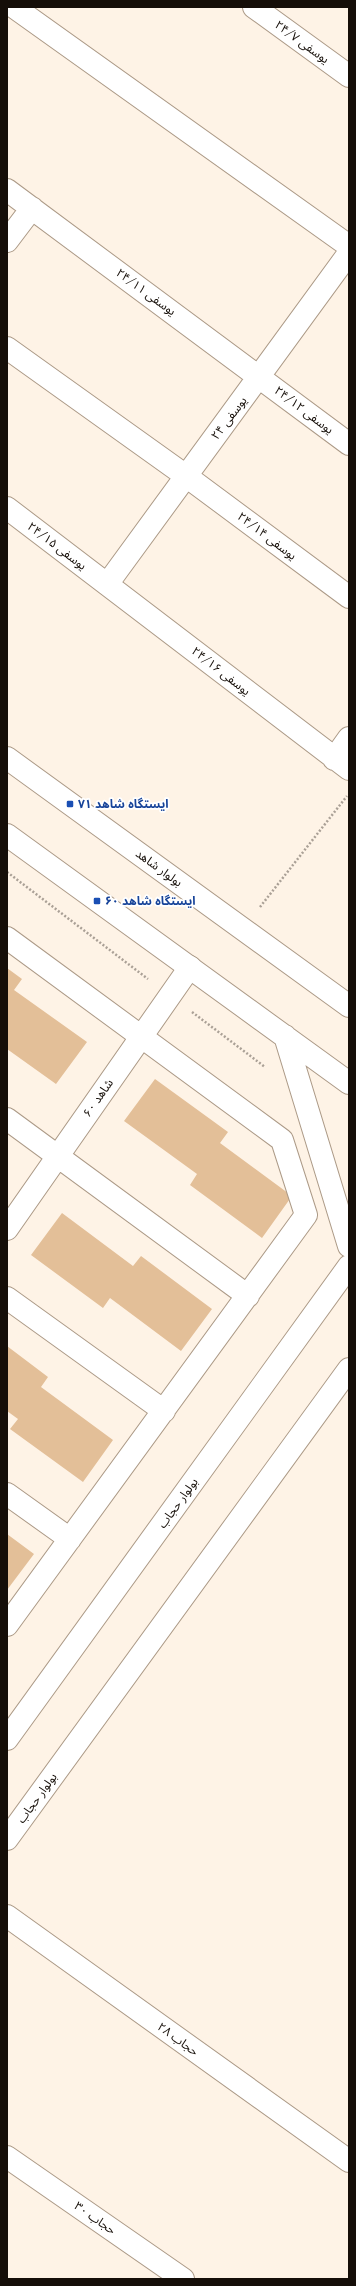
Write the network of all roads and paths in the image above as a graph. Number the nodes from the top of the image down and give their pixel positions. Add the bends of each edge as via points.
1 (14, 7) edge
2 (254, 7) edge
3 (349, 76) edge
4 (7, 190) edge
5 (32, 208) junction
6 (7, 241) edge
7 (349, 246) edge
8 (349, 253) edge
9 (7, 348) edge
10 (260, 377) junction
11 (349, 444) edge
12 (186, 476) junction
13 (7, 508) edge
14 (108, 583) junction
15 (349, 597) edge
16 (349, 738) edge
17 (7, 758) edge
18 (341, 764) edge
19 (349, 794) edge
20 (7, 835) edge
21 (7, 872) edge
22 (243, 929) junction
23 (7, 938) edge
24 (190, 967) junction
25 (170, 995) junction
26 (346, 1001) edge
27 (285, 1036) junction
28 (140, 1038) junction
29 (266, 1067) dead end
30 (349, 1082) edge
31 (7, 1119) edge
32 (58, 1156) junction
33 (7, 1229) edge
34 (349, 1246) edge
35 (349, 1266) edge
36 (248, 1296) junction
37 (7, 1298) edge
38 (349, 1369) edge
39 (164, 1411) junction
40 (7, 1494) edge
41 (70, 1539) junction
42 (7, 1625) edge
43 (7, 1739) edge
44 (7, 1839) edge
45 (7, 1916) edge
46 (7, 2157) edge
47 (349, 2161) edge
48 (183, 2279) edge

1 - 7 street
2 - 3 street, یوسفی ۲۴/۷
4 - 5 street, یوسفی ۲۴/۱۱
5 - 6 street
5 - 10 street, یوسفی ۲۴/۱۱
8 - 10 street, یوسفی ۲۴
9 - 12 street, یوسفی ۲۴/۱۴
10 - 11 street, یوسفی ۲۴/۱۲
10 - 12 street, یوسفی ۲۴
12 - 14 street, یوسفی ۲۴
12 - 15 street, یوسفی ۲۴/۱۴
13 - 14 street, یوسفی ۲۴/۱۵
14 - 18 street, یوسفی ۲۴/۱۶
16 - 18 street
17 - 22 street, بولوار شاهد
19 - 22 path
20 - 24 street
21 - 25 path
22 - 26 street, بولوار شاهد
23 - 28 street
24 - 25 street, شاهد ۶۰
24 - 27 street
25 - 28 street, شاهد ۶۰
25 - 29 path
27 - 30 street
27 - 34 street
28 - 32 street, شاهد ۶۰
28 - 36 street via 282,1140 306,1215
31 - 32 street
32 - 33 street, شاهد ۶۰
32 - 36 street
35 - 43 street, بولوار حجاب
36 - 39 street
37 - 39 street
38 - 44 street, بولوار حجاب
39 - 41 street
40 - 41 street
41 - 42 street
45 - 47 street, حجاب ۲۸
46 - 48 street, حجاب ۳۰

